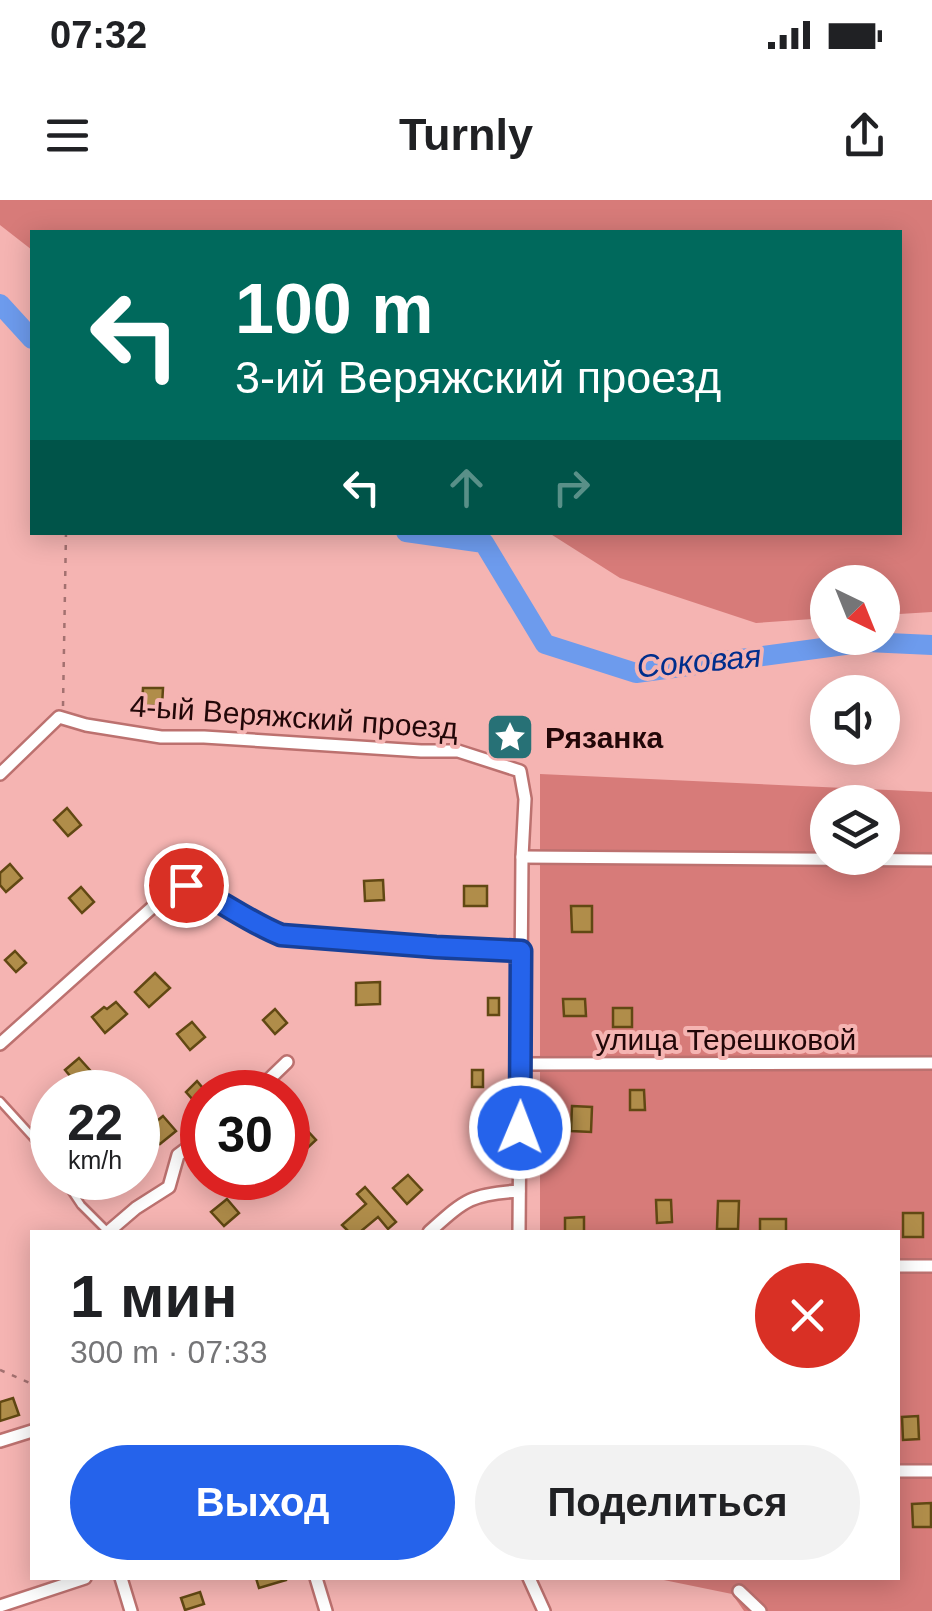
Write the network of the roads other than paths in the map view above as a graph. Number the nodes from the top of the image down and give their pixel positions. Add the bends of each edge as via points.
1 (0, 774) edge
2 (522, 858) junction
3 (932, 860) edge
4 (521, 951) junction
5 (0, 1044) edge
6 (288, 1062) dead end
7 (932, 1063) edge
8 (520, 1064) junction
9 (279, 1070) edge
10 (0, 1101) edge
11 (30, 1134) edge
12 (180, 1153) edge
13 (519, 1191) junction
14 (77, 1200) edge
15 (106, 1230) edge
16 (110, 1230) edge
17 (431, 1230) edge
18 (519, 1230) edge
19 (900, 1266) edge
20 (932, 1266) edge
21 (30, 1432) edge
22 (0, 1441) edge
23 (932, 1470) edge
24 (900, 1471) edge
25 (79, 1580) edge
26 (122, 1580) edge
27 (317, 1580) edge
28 (530, 1580) edge
29 (740, 1591) dead end
30 (0, 1606) edge
31 (131, 1611) edge
32 (326, 1611) edge
33 (544, 1611) edge
34 (760, 1611) edge

1 - 2 street, 4-ый Веряжский проезд via 59,717 161,737 458,750 520,771
2 - 3 street
2 - 4 street
4 - 5 street via 281,935 200,891 175,886
4 - 8 street
6 - 9 street
7 - 8 street, улица Терешковой
8 - 13 street
10 - 11 lane
12 - 16 street via 169,1187
13 - 17 street via 476,1196
13 - 18 street
14 - 15 lane
19 - 20 street
21 - 22 street
23 - 24 street
25 - 30 street
26 - 31 street
27 - 32 street
28 - 33 street
29 - 34 street

